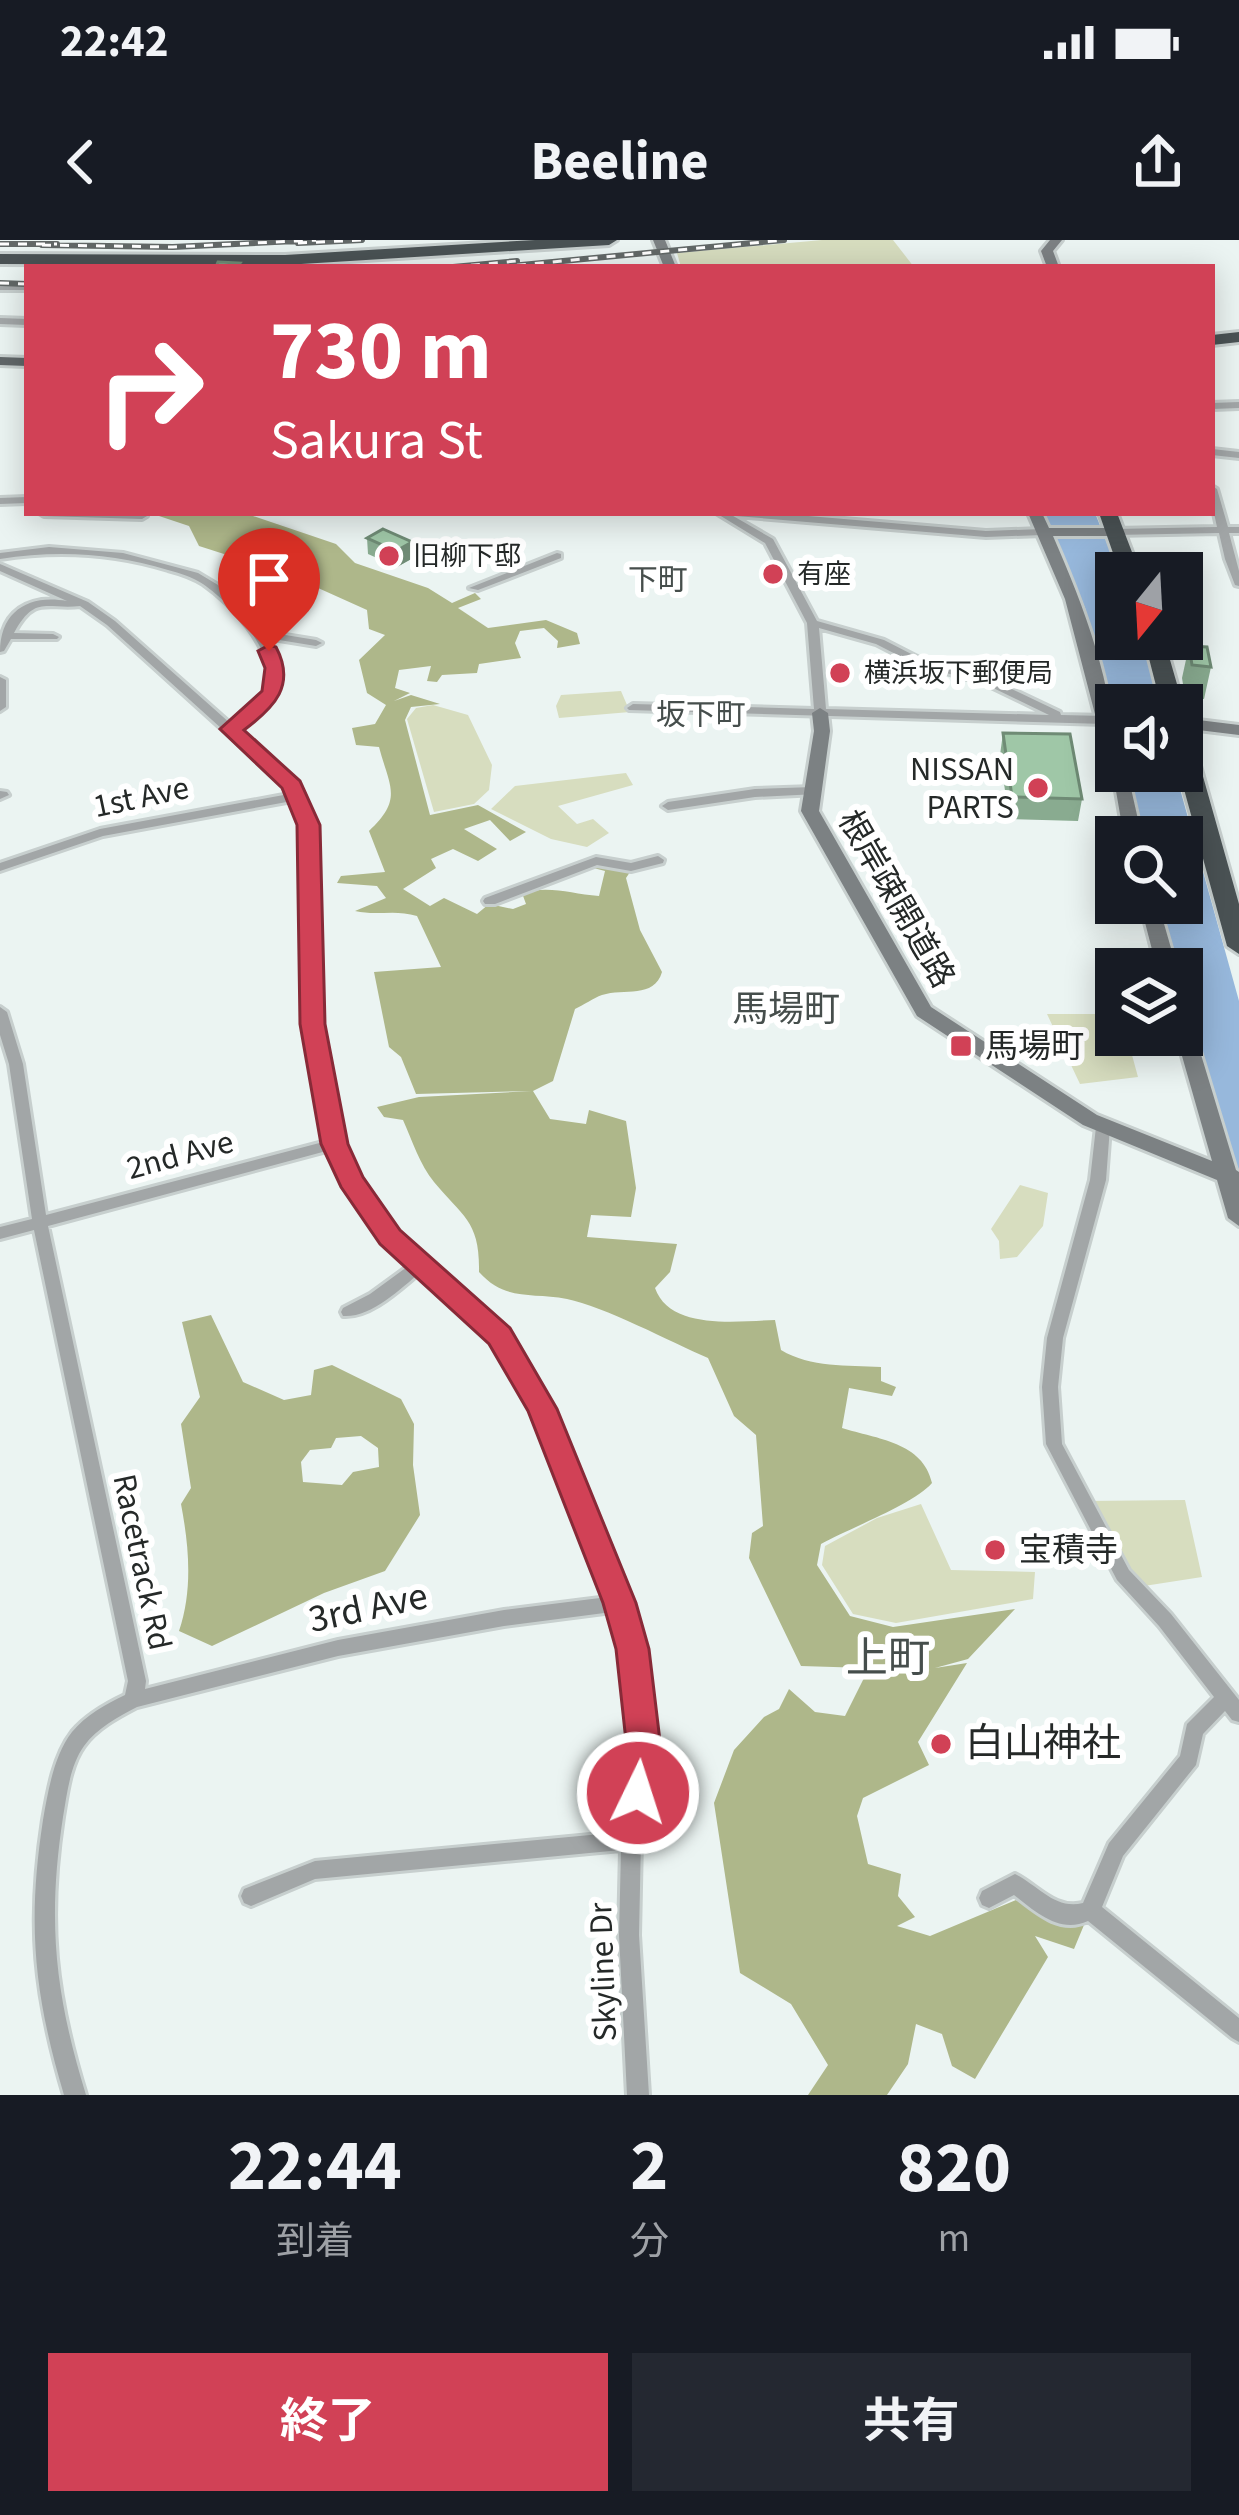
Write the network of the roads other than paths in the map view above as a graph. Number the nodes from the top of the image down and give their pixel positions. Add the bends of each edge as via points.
1 (539, 240) edge
2 (554, 240) edge
3 (598, 240) edge
4 (609, 240) edge
5 (0, 256) edge
6 (1215, 495) edge
7 (726, 516) edge
8 (803, 516) edge
9 (919, 516) edge
10 (1038, 516) edge
11 (848, 518) edge
12 (1108, 526) edge
13 (1233, 528) edge
14 (944, 531) junction
15 (1047, 532) junction
16 (0, 556) edge
17 (556, 556) dead end
18 (0, 567) edge
19 (1239, 583) edge
20 (475, 587) dead end
21 (82, 603) junction
22 (813, 623) junction
23 (261, 634) junction
24 (7, 636) junction
25 (53, 637) dead end
26 (316, 643) dead end
27 (0, 649) edge
28 (0, 680) edge
29 (1100, 684) edge
30 (0, 707) edge
31 (633, 708) dead end
32 (820, 713) junction
33 (1064, 718) junction
34 (1095, 719) edge
35 (1203, 726) edge
36 (231, 729) junction
37 (1239, 730) edge
38 (813, 791) junction
39 (1196, 792) edge
40 (297, 796) junction
41 (668, 806) dead end
42 (658, 860) dead end
43 (0, 867) edge
44 (490, 901) dead end
45 (1239, 946) edge
46 (0, 1012) edge
47 (1194, 1056) edge
48 (1103, 1127) junction
49 (335, 1144) junction
50 (1234, 1178) edge
51 (1239, 1218) edge
52 (40, 1223) junction
53 (0, 1233) edge
54 (420, 1265) junction
55 (349, 1312) dead end
56 (619, 1603) junction
57 (134, 1700) junction
58 (1233, 1706) edge
59 (631, 1840) junction
60 (250, 1896) dead end
61 (989, 1898) dead end
62 (1090, 1910) junction
63 (1239, 2031) edge
64 (75, 2095) edge
65 (638, 2095) edge

1 - 5 highway via 284,254
2 - 5 highway via 291,255
3 - 5 highway via 291,258
4 - 5 highway via 308,259
6 - 13 street
7 - 22 street, 根岸疎開道路 via 769,541
8 - 11 street
9 - 14 street
10 - 15 street
11 - 14 street
12 - 13 street
12 - 15 street
13 - 19 street via 1224,551
14 - 15 street
15 - 29 street
16 - 23 street via 80,549 194,574
17 - 20 street
18 - 21 street
21 - 24 street via 30,604 16,613
21 - 36 street
22 - 32 street, 根岸疎開道路
22 - 33 street via 989,682
23 - 26 street
23 - 36 street via 275,668 273,691
24 - 25 street
24 - 27 street
28 - 30 street
31 - 32 street
32 - 33 street
32 - 38 street, 根岸疎開道路
33 - 34 street
35 - 37 street
36 - 40 street
38 - 41 street
38 - 48 street, 根岸疎開道路 via 810,811 924,1011
39 - 45 highway
40 - 43 street, 1st Ave via 162,818
40 - 49 street, Skyline Dr via 308,825 312,1024
42 - 44 street via 631,867 596,861
46 - 52 street, Racetrack Rd via 16,1064
47 - 50 street
48 - 50 street, 根岸疎開道路
48 - 58 street via 1098,1180 1055,1338 1054,1444 1123,1575
49 - 52 street, 2nd Ave
49 - 54 street, Skyline Dr via 370,1212
50 - 51 street
52 - 53 street, 2nd Ave
52 - 57 street, Racetrack Rd
54 - 55 street
54 - 56 street, Skyline Dr via 472,1307 519,1366
56 - 57 street, 3rd Ave via 338,1648
56 - 59 street, Skyline Dr via 643,1741
57 - 64 street, Racetrack Rd via 76,1743 55,1804 44,1943
58 - 62 street via 1194,1730 1189,1759 1116,1850
59 - 60 street via 315,1870
59 - 65 street, Skyline Dr
61 - 62 street via 1015,1884 1054,1913
62 - 63 street

